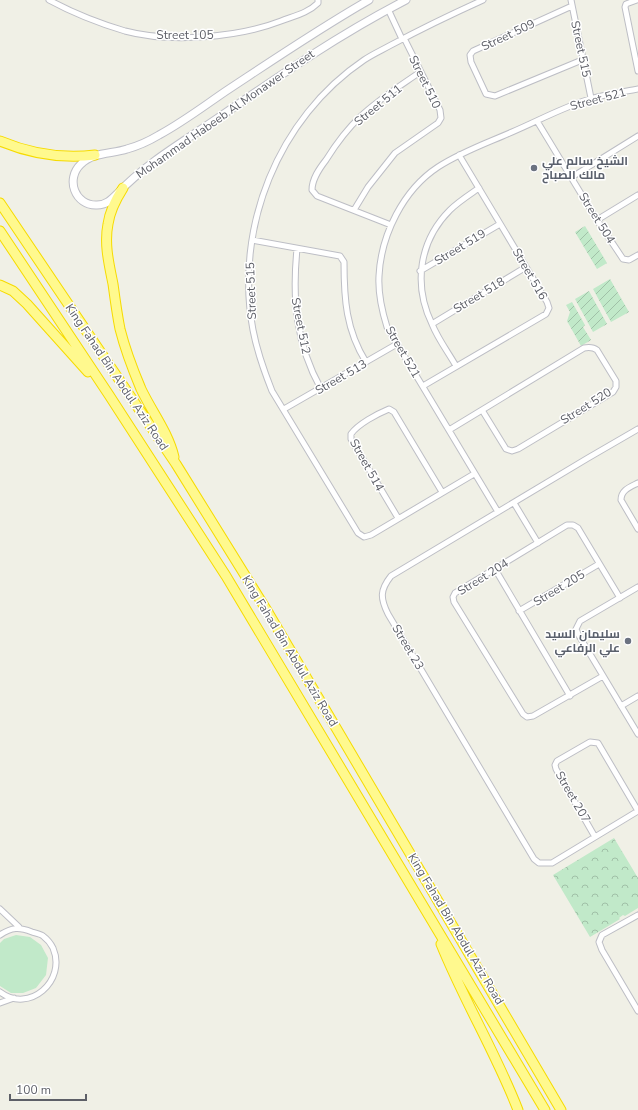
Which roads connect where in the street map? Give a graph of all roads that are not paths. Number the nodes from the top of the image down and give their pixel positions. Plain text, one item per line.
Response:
1 (49, 0) edge
2 (318, 0) edge
3 (369, 0) edge
4 (406, 0) edge
5 (484, 0) edge
6 (571, 0) edge
7 (637, 0) edge
8 (572, 6) junction
9 (388, 9) junction
10 (403, 38) junction
11 (636, 50) edge
12 (582, 60) junction
13 (638, 71) edge
14 (420, 72) junction
15 (638, 89) edge
16 (591, 98) junction
17 (537, 121) junction
18 (638, 136) edge
19 (0, 141) edge
20 (459, 155) junction
21 (95, 156) junction
22 (572, 177) junction
23 (123, 188) junction
24 (479, 188) junction
25 (638, 195) edge
26 (0, 203) edge
27 (354, 210) junction
28 (597, 220) junction
29 (500, 224) junction
30 (391, 225) junction
31 (0, 231) edge
32 (252, 240) junction
33 (296, 249) junction
34 (638, 255) edge
35 (526, 267) junction
36 (420, 271) junction
37 (0, 285) edge
38 (432, 324) junction
39 (397, 344) junction
40 (366, 362) junction
41 (456, 366) junction
42 (423, 386) junction
43 (321, 389) junction
44 (109, 395) junction
45 (284, 409) junction
46 (482, 410) junction
47 (638, 429) edge
48 (449, 430) junction
49 (176, 464) junction
50 (474, 474) junction
51 (638, 483) edge
52 (442, 492) junction
53 (514, 503) junction
54 (498, 512) junction
55 (398, 518) junction
56 (638, 529) edge
57 (538, 543) junction
58 (599, 564) junction
59 (495, 569) junction
60 (638, 587) edge
61 (620, 598) junction
62 (519, 611) junction
63 (603, 676) junction
64 (570, 696) junction
65 (638, 696) edge
66 (621, 706) junction
67 (638, 734) edge
68 (638, 811) edge
69 (595, 837) junction
70 (0, 909) edge
71 (638, 915) edge
72 (431, 919) junction
73 (19, 927) junction
74 (0, 935) edge
75 (0, 992) edge
76 (14, 998) junction
77 (0, 1003) edge
78 (638, 1011) edge
79 (545, 1082) junction
80 (518, 1110) edge
81 (545, 1110) edge
82 (561, 1110) edge
83 (568, 1110) edge

1 - 2 street, Street 105
3 - 21 main road, Mohammad Habeeb Al Monawer Street
4 - 9 main road, Mohammad Habeeb Al Monawer Street
5 - 10 street, Street 515
6 - 8 street, Street 515
7 - 11 street
8 - 12 street, Street 515
8 - 12 street, Street 509
9 - 10 street, Street 510
9 - 23 main road, Mohammad Habeeb Al Monawer Street
10 - 14 street, Street 510
10 - 32 street, Street 515
11 - 13 street
12 - 16 street, Street 515
14 - 27 street, Street 510
14 - 27 street, Street 511
15 - 16 street, Street 521
16 - 17 street, Street 521
17 - 20 street, Street 521
17 - 22 street, Street 504
18 - 22 street
19 - 21 highway
20 - 24 street, Street 516
20 - 30 street, Street 521
21 - 23 main road, Mohammad Habeeb Al Monawer Street
22 - 28 street, Street 504
23 - 49 highway
24 - 29 street, Street 516
24 - 36 street
25 - 28 street
26 - 49 highway, King Fahad Bin Abdul Aziz Road
27 - 30 street, Street 511
28 - 34 street, Street 504
29 - 35 street, Street 516
29 - 36 street, Street 519
30 - 39 street, Street 521
31 - 44 highway, King Fahad Bin Abdul Aziz Road
32 - 33 street
32 - 45 street, Street 515
33 - 40 street
33 - 43 street, Street 512
35 - 38 street, Street 518
35 - 41 street, Street 516
36 - 38 street
37 - 44 highway
38 - 41 street
39 - 40 street, Street 513
39 - 42 street, Street 521
40 - 43 street, Street 513
41 - 42 street, Street 516
42 - 48 street, Street 521
43 - 45 street, Street 513
44 - 72 highway, King Fahad Bin Abdul Aziz Road
45 - 55 street, Street 515
46 - 46 street, Street 520
46 - 48 street, Street 520
47 - 53 street, Street 23
48 - 50 street, Street 521
49 - 79 highway, King Fahad Bin Abdul Aziz Road
50 - 52 street, Street 515
50 - 54 street, Street 521
51 - 56 street
52 - 55 street, Street 515
52 - 55 street, Street 514
53 - 54 street, Street 23
53 - 57 street
54 - 69 street, Street 23
57 - 58 street, Street 204
57 - 59 street, Street 204
58 - 61 street, Street 204
58 - 62 street, Street 205
59 - 62 street
59 - 64 street, Street 204
60 - 61 street
61 - 63 street
62 - 64 street
63 - 64 street, Street 204
63 - 66 street
65 - 66 street
66 - 67 street
68 - 69 street, Street 23
68 - 69 street, Street 207
70 - 73 street
71 - 78 street
72 - 80 highway
72 - 81 highway, King Fahad Bin Abdul Aziz Road
73 - 74 street
73 - 76 street
75 - 76 street
76 - 77 street
79 - 82 highway, King Fahad Bin Abdul Aziz Road
79 - 83 highway

